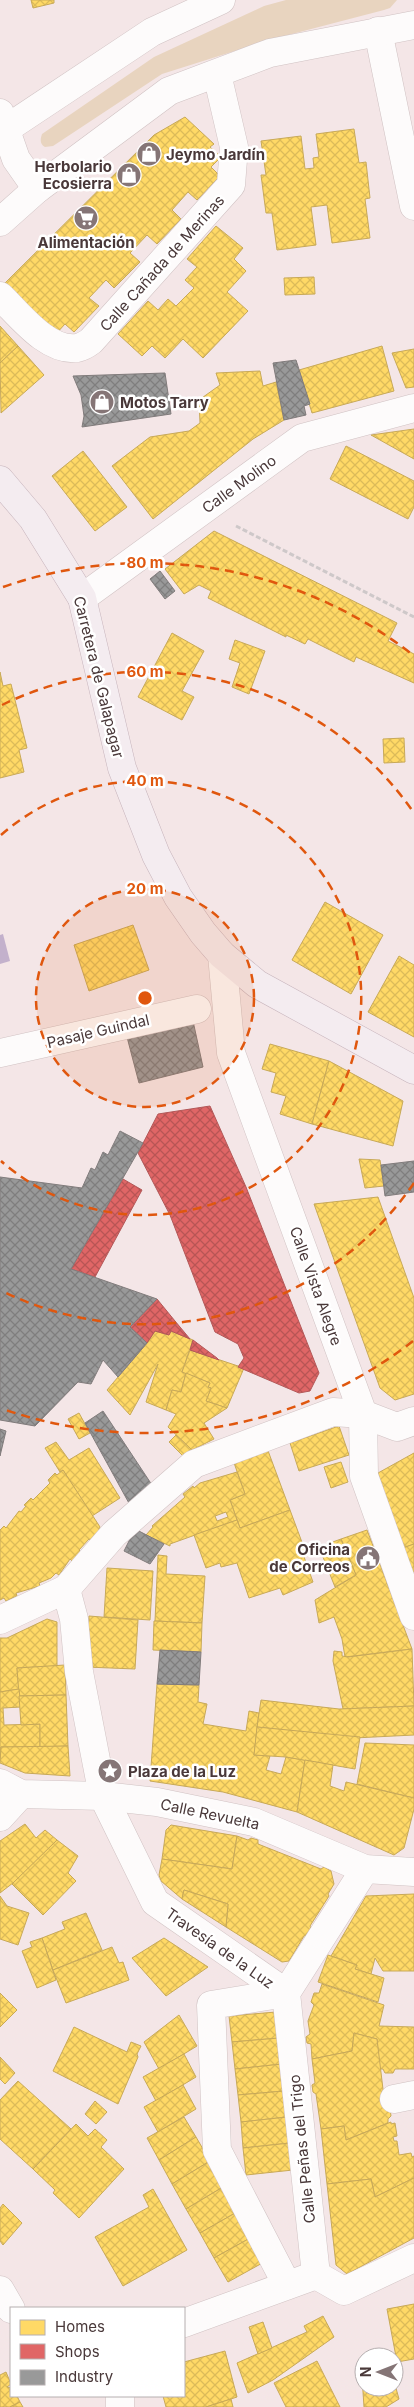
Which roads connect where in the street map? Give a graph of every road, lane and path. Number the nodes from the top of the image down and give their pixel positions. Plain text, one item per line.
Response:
1 (221, 0) edge
2 (414, 25) edge
3 (378, 31) junction
4 (217, 74) junction
5 (1, 125) edge
6 (37, 189) junction
7 (414, 206) edge
8 (0, 222) edge
9 (0, 296) edge
10 (414, 408) edge
11 (0, 480) edge
12 (0, 495) edge
13 (204, 510) junction
14 (33, 520) junction
15 (82, 598) junction
16 (414, 617) edge
17 (222, 955) junction
18 (197, 1010) dead end
19 (0, 1053) edge
20 (414, 1070) edge
21 (363, 1414) junction
22 (414, 1420) edge
23 (66, 1589) junction
24 (414, 1616) edge
25 (0, 1620) edge
26 (10, 1789) edge
27 (103, 1796) junction
28 (0, 1817) edge
29 (365, 1870) junction
30 (414, 1872) edge
31 (286, 1993) junction
32 (414, 2258) edge
33 (316, 2275) junction
34 (287, 2285) junction
35 (0, 2290) edge
36 (10, 2307) edge
37 (185, 2323) edge

1 - 5 street
2 - 3 street
3 - 4 street
3 - 7 street
4 - 6 street
4 - 9 street, Calle Cañada de Merinas
5 - 6 street
6 - 8 street
10 - 13 street, Calle Molino
11 - 14 main road
12 - 14 main road
13 - 15 street, Calle Molino
13 - 16 path
14 - 15 main road, Carretera de Galapagar
15 - 17 main road, Carretera de Galapagar
17 - 20 main road, Carretera de Galapagar
17 - 21 street, Calle Vista Alegre
18 - 19 street, Pasaje Guindal
21 - 22 street
21 - 23 street
21 - 24 street, Calle Vista Alegre
23 - 25 street
23 - 27 street
26 - 27 street, Calle Revuelta
26 - 28 street
27 - 29 street, Calle Revuelta
27 - 31 street, Travesía de la Luz
29 - 30 street, Calle Revuelta
29 - 31 street
31 - 33 street, Calle Peñas del Trigo
31 - 34 street
32 - 33 street
33 - 34 street
34 - 37 street
35 - 36 street

